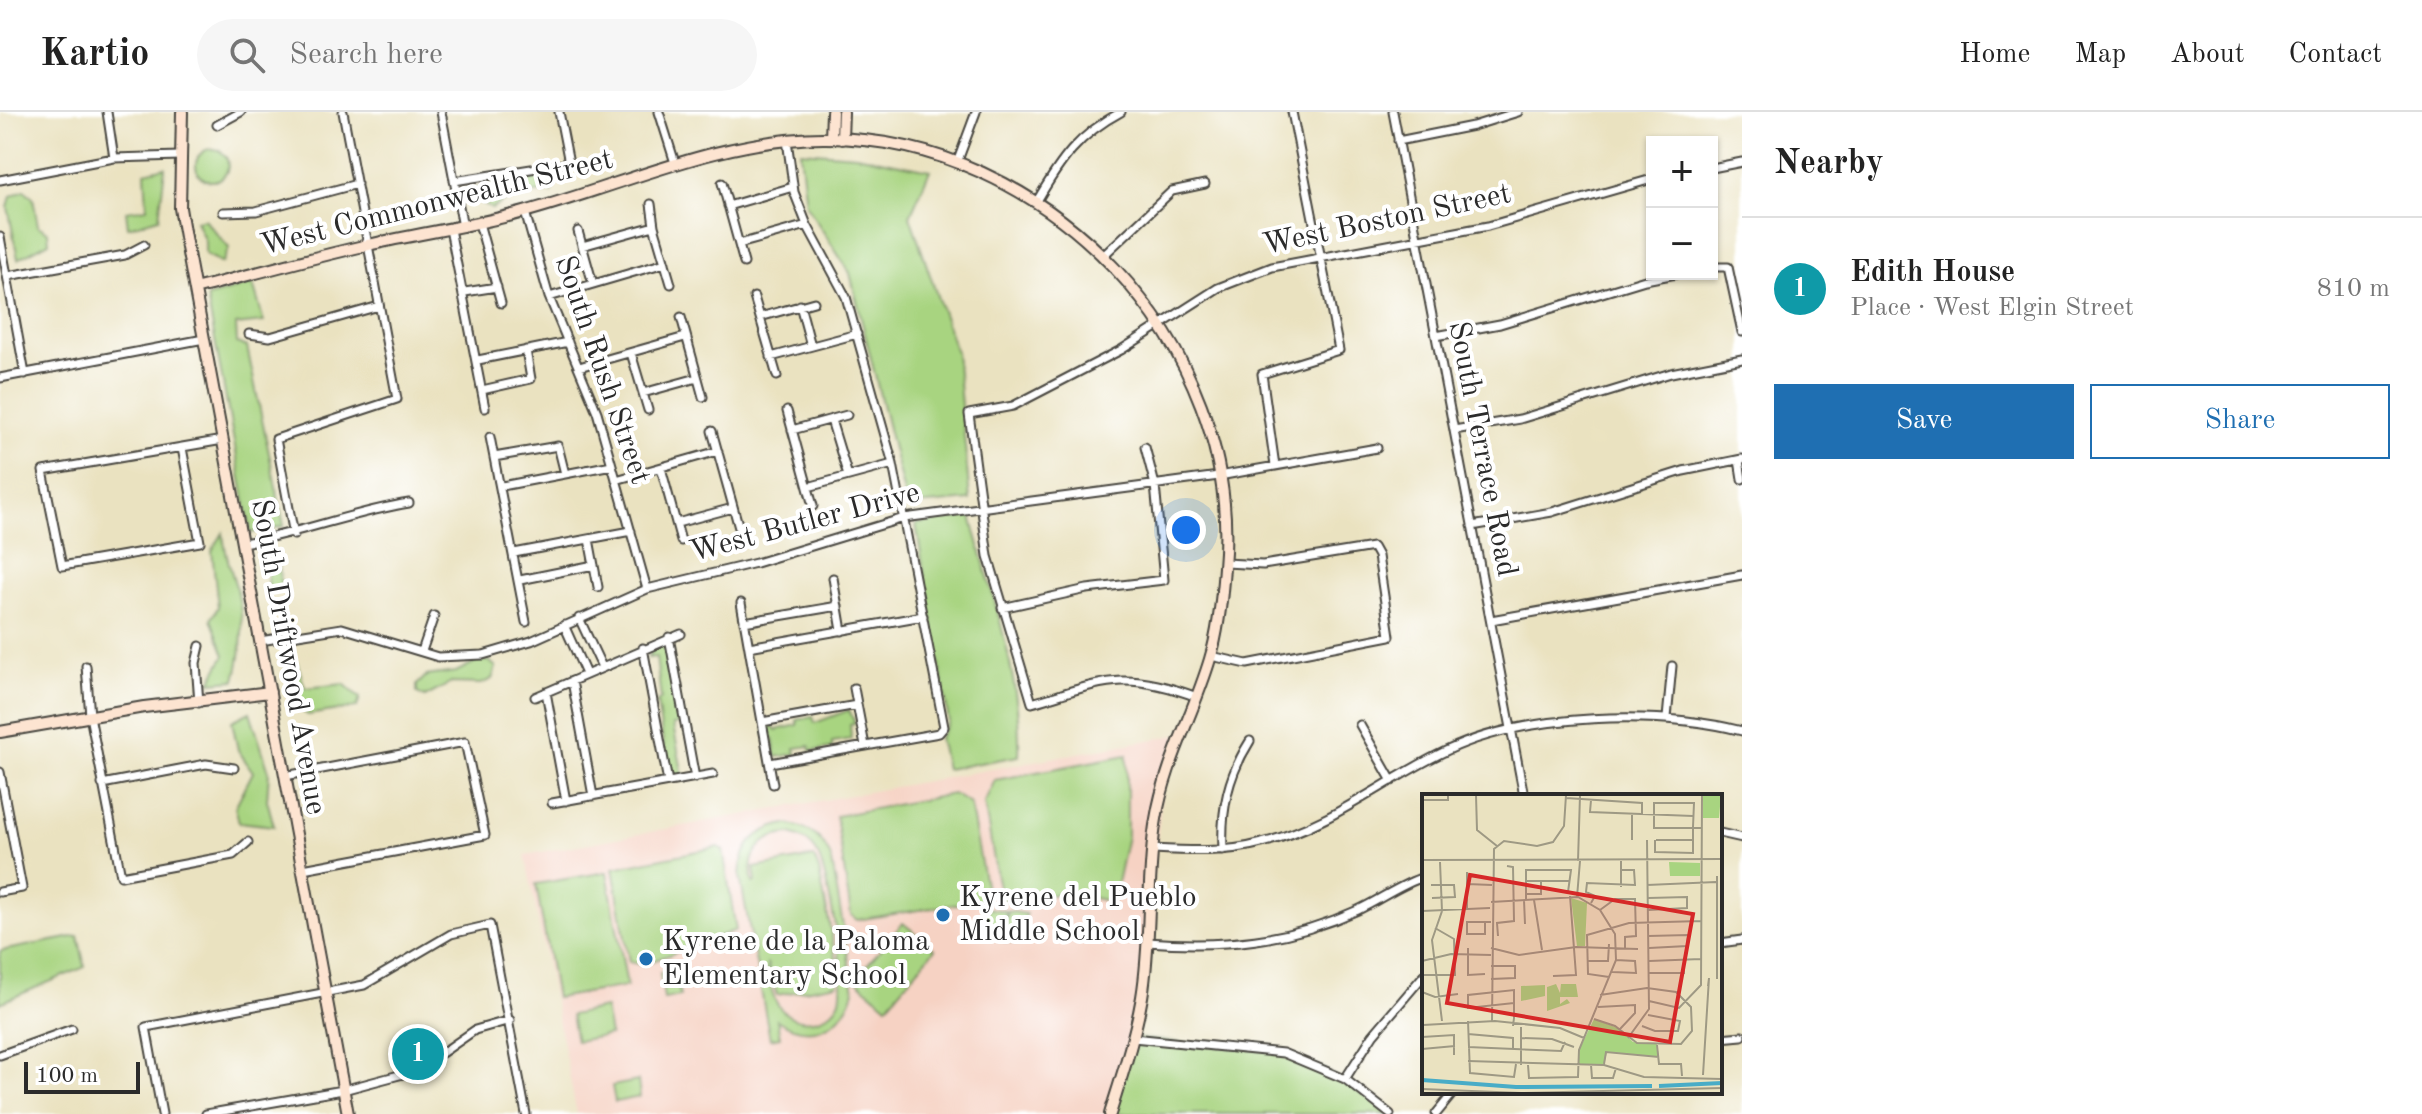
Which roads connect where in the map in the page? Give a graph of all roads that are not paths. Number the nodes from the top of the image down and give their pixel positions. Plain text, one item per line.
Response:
1 (107, 112) edge
2 (182, 112) edge
3 (241, 112) edge
4 (343, 112) edge
5 (441, 112) edge
6 (559, 112) edge
7 (659, 112) edge
8 (832, 112) edge
9 (843, 112) edge
10 (976, 112) edge
11 (1121, 112) edge
12 (1292, 112) edge
13 (1393, 112) edge
14 (1518, 112) edge
15 (217, 125) dead end
16 (836, 138) junction
17 (787, 140) junction
18 (1398, 141) junction
19 (180, 156) junction
20 (114, 158) junction
21 (1742, 162) edge
22 (675, 163) junction
23 (957, 163) junction
24 (1718, 167) edge
25 (0, 180) edge
26 (454, 181) junction
27 (1646, 181) edge
28 (722, 183) dead end
29 (357, 184) junction
30 (1205, 184) dead end
31 (793, 187) junction
32 (1037, 201) junction
33 (651, 204) dead end
34 (728, 206) junction
35 (223, 212) dead end
36 (525, 212) junction
37 (479, 223) junction
38 (807, 225) junction
39 (654, 226) junction
40 (463, 227) junction
41 (450, 229) junction
42 (578, 231) dead end
43 (0, 237) edge
44 (1417, 238) junction
45 (739, 244) junction
46 (144, 245) dead end
47 (369, 245) junction
48 (582, 246) junction
49 (1103, 256) junction
50 (1320, 257) junction
51 (665, 263) junction
52 (744, 263) dead end
53 (1718, 267) edge
54 (8, 276) junction
55 (1646, 280) edge
56 (593, 284) junction
57 (671, 284) dead end
58 (497, 287) junction
59 (195, 289) junction
60 (465, 292) junction
61 (549, 297) junction
62 (754, 297) dead end
63 (814, 302) dead end
64 (501, 303) dead end
65 (800, 305) junction
66 (379, 306) junction
67 (681, 317) dead end
68 (760, 317) junction
69 (1161, 325) junction
70 (1742, 332) edge
71 (249, 334) dead end
72 (857, 334) junction
73 (1436, 336) junction
74 (685, 337) junction
75 (204, 339) junction
76 (568, 342) junction
77 (811, 346) junction
78 (526, 350) junction
79 (631, 353) junction
80 (771, 357) junction
81 (1742, 359) edge
82 (478, 360) junction
83 (579, 367) junction
84 (25, 374) junction
85 (777, 376) dead end
86 (0, 378) edge
87 (697, 378) junction
88 (482, 390) junction
89 (643, 393) junction
90 (703, 397) dead end
91 (485, 408) dead end
92 (648, 410) dead end
93 (787, 411) dead end
94 (847, 415) dead end
95 (831, 420) junction
96 (792, 430) junction
97 (1454, 430) junction
98 (712, 431) dead end
99 (490, 437) dead end
100 (223, 440) junction
101 (1145, 447) dead end
102 (182, 448) junction
103 (1377, 448) dead end
104 (718, 451) junction
105 (494, 457) junction
106 (1740, 460) edge
107 (893, 464) junction
108 (612, 465) junction
109 (1275, 466) junction
110 (661, 468) junction
111 (565, 474) junction
112 (848, 476) junction
113 (1219, 476) junction
114 (1742, 479) edge
115 (616, 480) junction
116 (1155, 485) junction
117 (502, 486) junction
118 (808, 487) junction
119 (409, 503) dead end
120 (813, 506) dead end
121 (979, 506) junction
122 (733, 508) junction
123 (904, 518) junction
124 (677, 523) junction
125 (1472, 526) junction
126 (739, 528) dead end
127 (631, 531) junction
128 (294, 535) junction
129 (589, 539) junction
130 (681, 541) dead end
131 (242, 543) junction
132 (514, 553) junction
133 (1225, 563) junction
134 (594, 565) junction
135 (1742, 575) edge
136 (833, 578) dead end
137 (520, 580) junction
138 (598, 587) dead end
139 (647, 589) junction
140 (741, 603) dead end
141 (838, 606) junction
142 (1002, 608) junction
143 (434, 616) dead end
144 (923, 616) junction
145 (579, 618) junction
146 (1491, 620) junction
147 (526, 622) dead end
148 (744, 622) junction
149 (564, 625) junction
150 (842, 631) junction
151 (681, 634) dead end
152 (669, 637) junction
153 (260, 641) junction
154 (200, 646) dead end
155 (749, 647) junction
156 (643, 648) junction
157 (422, 651) junction
158 (1211, 656) junction
159 (86, 666) dead end
160 (1672, 666) dead end
161 (594, 671) junction
162 (572, 681) junction
163 (854, 688) dead end
164 (270, 692) junction
165 (546, 692) junction
166 (535, 697) dead end
167 (1197, 697) junction
168 (199, 703) junction
169 (857, 705) junction
170 (90, 716) junction
171 (1667, 718) junction
172 (762, 722) junction
173 (1360, 725) dead end
174 (1742, 731) edge
175 (0, 732) edge
176 (1512, 732) junction
177 (1250, 741) dead end
178 (865, 746) junction
179 (770, 763) junction
180 (234, 768) dead end
181 (0, 772) edge
182 (713, 774) dead end
183 (285, 776) junction
184 (695, 778) junction
185 (1392, 781) junction
186 (668, 782) junction
187 (102, 784) junction
188 (773, 784) dead end
189 (1524, 794) edge
190 (593, 796) junction
191 (566, 801) junction
192 (552, 803) dead end
193 (1722, 833) edge
194 (1742, 838) edge
195 (248, 842) dead end
196 (1153, 849) junction
197 (1223, 850) junction
198 (303, 869) junction
199 (1422, 878) edge
200 (0, 892) edge
201 (1742, 940) edge
202 (1147, 942) junction
203 (1722, 943) edge
204 (1422, 977) edge
205 (325, 993) junction
206 (510, 1020) junction
207 (72, 1029) dead end
208 (1742, 1036) edge
209 (1133, 1038) junction
210 (1722, 1038) edge
211 (0, 1055) edge
212 (1345, 1079) junction
213 (343, 1090) junction
214 (1452, 1094) edge
215 (162, 1114) edge
216 (206, 1114) edge
217 (348, 1114) edge
218 (526, 1114) edge
219 (1110, 1114) edge
220 (1390, 1114) edge
221 (1436, 1114) edge

1 - 20 street
2 - 19 street, South Driftwood Avenue
3 - 15 street
4 - 29 street
5 - 26 street
6 - 26 street
7 - 22 street
8 - 16 street
9 - 16 street
10 - 23 street
11 - 32 street
12 - 50 street
13 - 18 street, South Terrace Road
14 - 18 street
16 - 17 street, West Commonwealth Street
16 - 23 street, West Commonwealth Street
17 - 22 street, West Commonwealth Street
17 - 31 street
18 - 44 street, South Terrace Road
19 - 20 street
19 - 59 street, South Driftwood Avenue
20 - 25 street
21 - 24 street
22 - 36 street, West Commonwealth Street
23 - 32 street, West Commonwealth Street
26 - 40 street
27 - 44 street, West Boston Street
28 - 34 street
29 - 35 street
29 - 47 street
30 - 49 street
31 - 34 street
31 - 38 street
32 - 49 street, West Commonwealth Street
33 - 39 street
34 - 45 street
36 - 37 street, West Commonwealth Street
36 - 61 street, South Rush Street
37 - 40 street, West Commonwealth Street
37 - 58 street
38 - 45 street
38 - 72 street
39 - 48 street
39 - 51 street
40 - 41 street, West Commonwealth Street
41 - 47 street, West Commonwealth Street
41 - 60 street
42 - 48 street
43 - 54 street
44 - 50 street, West Boston Street
44 - 73 street, South Terrace Road
45 - 52 street
46 - 54 street
47 - 59 street, West Commonwealth Street
47 - 66 street
48 - 56 street
49 - 69 street, West Commonwealth Street
50 - 69 street, West Boston Street
50 - 109 street
51 - 56 street
51 - 57 street
53 - 70 street
54 - 84 street
55 - 73 street
56 - 61 street
58 - 60 street
58 - 64 street
59 - 75 street, South Driftwood Avenue
60 - 82 street
61 - 76 street, South Rush Street
62 - 68 street
63 - 65 street
65 - 68 street
65 - 77 street
66 - 71 street
66 - 128 street
67 - 74 street
68 - 80 street
69 - 113 street, West Commonwealth Street
69 - 121 street, West Boston Street
72 - 77 street
72 - 107 street
73 - 97 street, South Terrace Road
74 - 79 street
74 - 87 street
75 - 84 street
75 - 100 street, South Driftwood Avenue
76 - 78 street
76 - 83 street, South Rush Street
77 - 80 street
78 - 82 street
78 - 88 street
79 - 83 street
79 - 89 street
80 - 85 street
81 - 97 street
82 - 88 street
83 - 108 street, South Rush Street
84 - 86 street
87 - 89 street
87 - 90 street
88 - 91 street
89 - 92 street
93 - 96 street
94 - 95 street
95 - 96 street
95 - 112 street
96 - 118 street
97 - 125 street, South Terrace Road
98 - 104 street
99 - 105 street
100 - 102 street
100 - 131 street, South Driftwood Avenue
101 - 116 street
102 - 102 street
103 - 109 street, West Butler Drive
104 - 110 street
104 - 122 street
105 - 111 street
105 - 117 street
106 - 114 street
106 - 125 street
107 - 112 street
107 - 123 street
108 - 111 street
108 - 115 street, South Rush Street
109 - 113 street, West Butler Drive
110 - 115 street
110 - 124 street
111 - 117 street
112 - 118 street
113 - 116 street, West Butler Drive
113 - 133 street, West Commonwealth Street
115 - 127 street, South Rush Street
116 - 121 street, West Butler Drive
116 - 142 street
117 - 132 street
118 - 120 street
119 - 128 street
121 - 123 street, West Butler Drive
121 - 142 street
122 - 124 street
122 - 126 street
123 - 139 street, West Butler Drive
123 - 144 street
124 - 130 street
125 - 146 street, South Terrace Road
127 - 129 street
127 - 139 street, South Rush Street
128 - 131 street
129 - 132 street
129 - 134 street
131 - 153 street, South Driftwood Avenue
132 - 137 street
133 - 158 street, West Commonwealth Street
133 - 158 street
134 - 137 street
134 - 138 street
135 - 146 street
136 - 141 street
137 - 147 street
139 - 145 street, West Butler Drive
140 - 148 street
141 - 148 street
141 - 150 street
142 - 167 street
143 - 157 street
144 - 150 street
144 - 178 street
145 - 149 street, West Butler Drive
145 - 161 street
146 - 176 street, South Terrace Road
148 - 155 street
149 - 157 street, West Butler Drive
149 - 161 street
150 - 155 street
151 - 152 street
152 - 156 street
152 - 184 street
153 - 157 street, West Butler Drive
153 - 164 street, South Driftwood Avenue
154 - 168 street
155 - 172 street
156 - 161 street
156 - 186 street
158 - 167 street, West Commonwealth Street
159 - 170 street
160 - 171 street
161 - 162 street
162 - 165 street
162 - 190 street
163 - 169 street
164 - 168 street
164 - 183 street, South Driftwood Avenue
165 - 166 street
165 - 191 street
167 - 196 street, West Commonwealth Street
168 - 170 street
169 - 172 street
169 - 178 street
170 - 175 street
170 - 187 street
171 - 174 street
171 - 176 street
172 - 179 street
173 - 185 street
176 - 185 street
176 - 189 street, South Terrace Road
177 - 197 street
178 - 179 street
179 - 188 street
180 - 187 street
181 - 200 street
182 - 184 street
183 - 198 street, South Driftwood Avenue
183 - 198 street
184 - 186 street
185 - 197 street
186 - 190 street
187 - 195 street
190 - 191 street
191 - 192 street
193 - 194 street
196 - 197 street
196 - 202 street, West Commonwealth Street
198 - 205 street, South Driftwood Avenue
199 - 202 street
201 - 203 street
202 - 209 street, West Commonwealth Street
204 - 212 street
205 - 206 street
205 - 213 street, South Driftwood Avenue
205 - 215 street
206 - 213 street
206 - 218 street
207 - 211 street
208 - 210 street
209 - 212 street
209 - 219 street, West Commonwealth Street
212 - 220 street
213 - 216 street
213 - 217 street, South Driftwood Avenue
214 - 221 street

